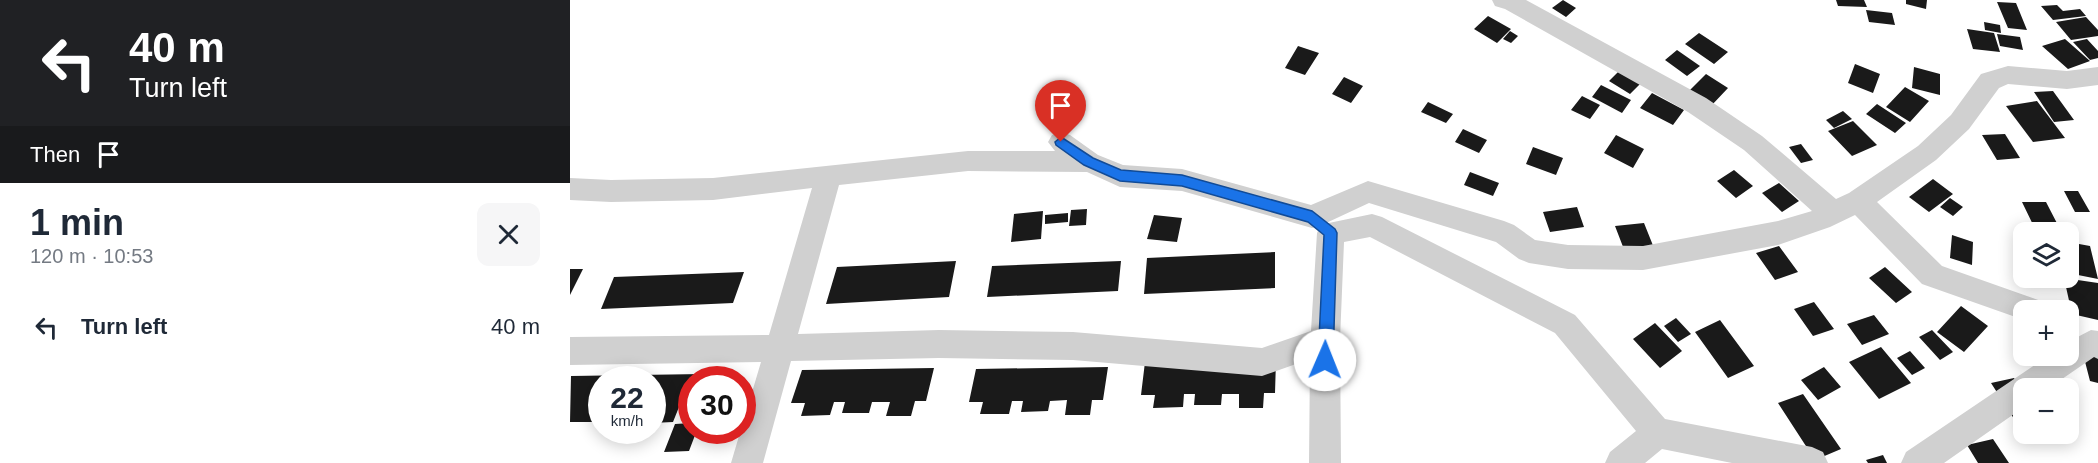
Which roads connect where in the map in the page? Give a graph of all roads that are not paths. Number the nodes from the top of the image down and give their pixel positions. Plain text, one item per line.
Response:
1 (1503, 0) edge
2 (2098, 76) edge
3 (1061, 142) dead end
4 (1089, 162) junction
5 (829, 175) junction
6 (570, 189) edge
7 (1858, 201) junction
8 (1833, 213) junction
9 (1321, 225) junction
10 (2013, 304) edge
11 (1325, 340) junction
12 (2086, 340) edge
13 (780, 348) junction
14 (570, 351) edge
15 (2038, 378) edge
16 (2013, 397) edge
17 (1657, 433) junction
18 (747, 463) edge
19 (1325, 463) edge
20 (1621, 463) edge
21 (1812, 463) edge
22 (1917, 463) edge

1 - 8 street
2 - 7 street
3 - 4 street
4 - 5 street
4 - 9 street
5 - 6 street
5 - 13 street
7 - 8 street
7 - 10 street
8 - 9 street
9 - 11 street
9 - 17 street
11 - 13 street
11 - 19 street
12 - 15 street
13 - 14 street
13 - 18 street
16 - 22 street
17 - 20 street
17 - 21 street

